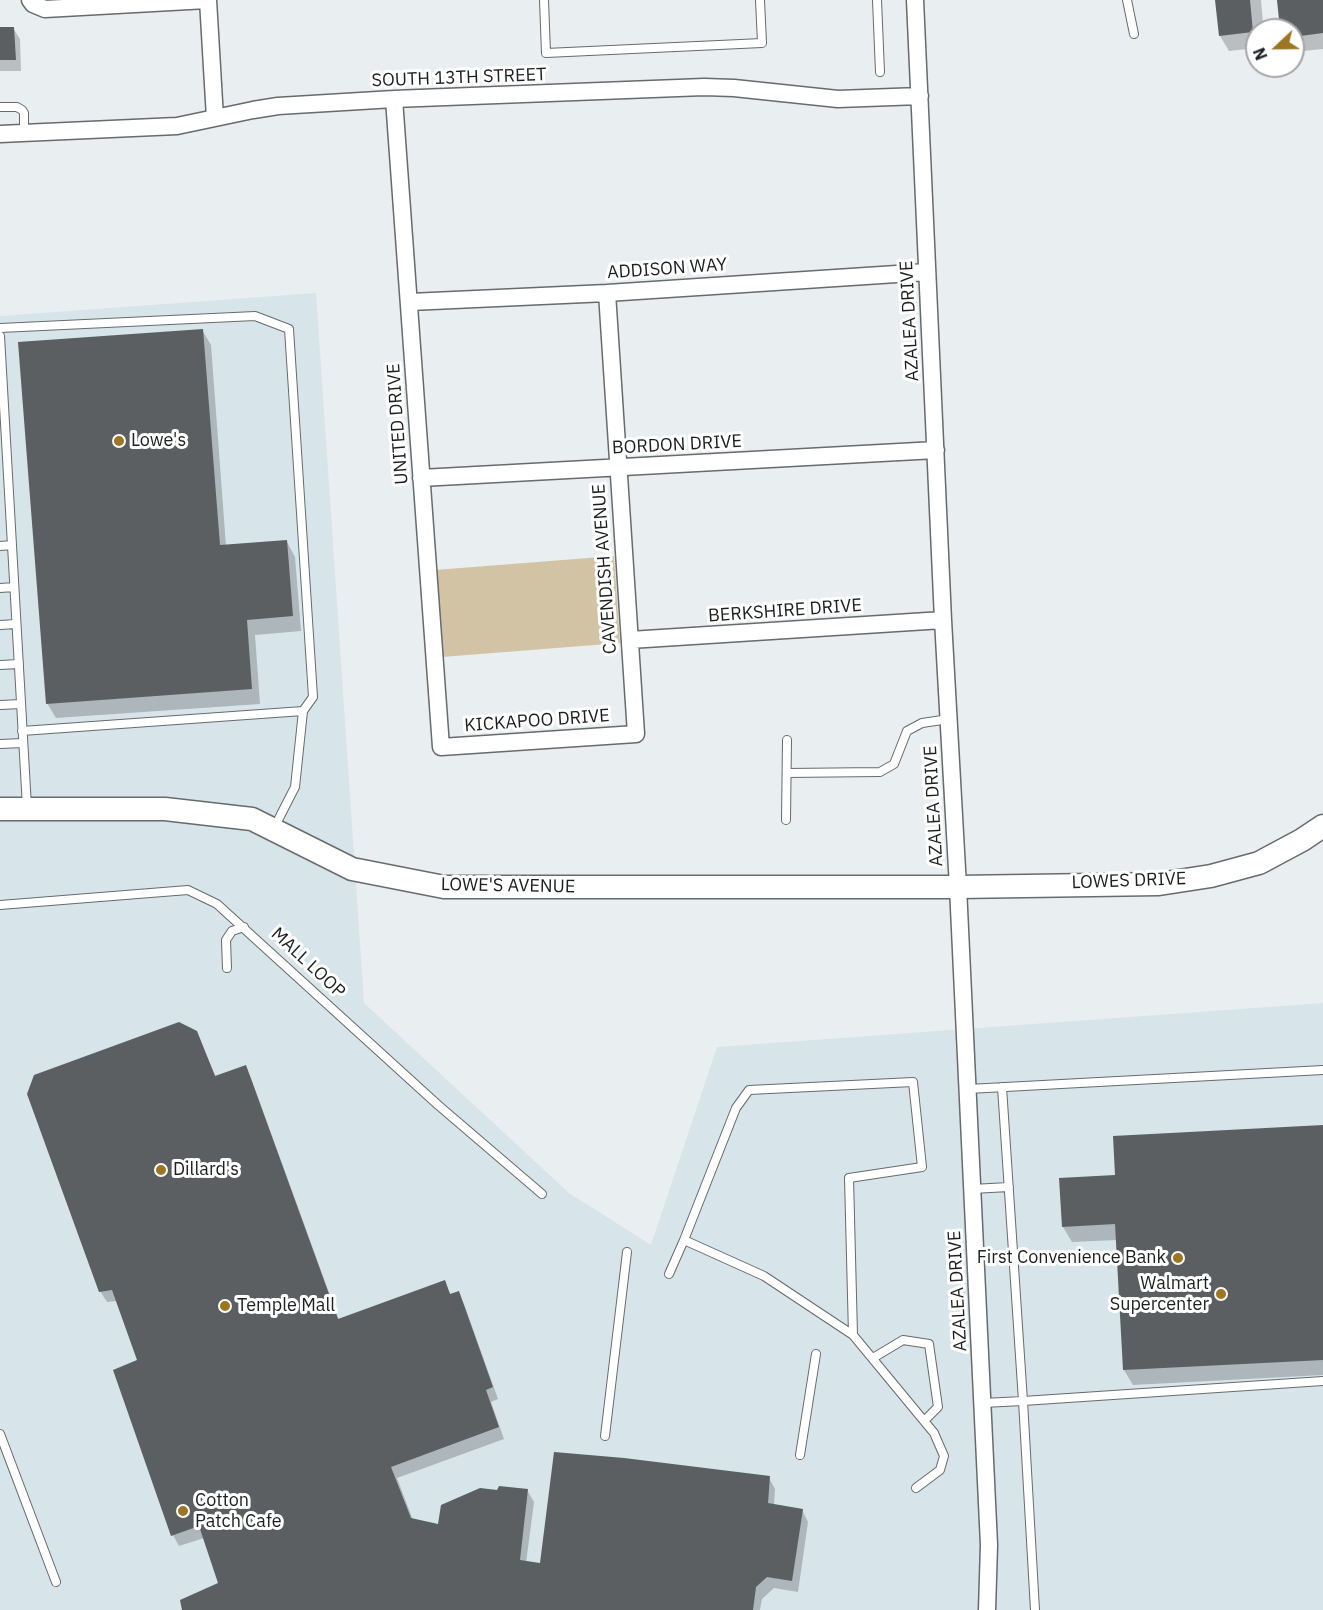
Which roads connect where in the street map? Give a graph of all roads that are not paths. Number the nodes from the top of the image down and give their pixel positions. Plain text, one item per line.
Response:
1 (30, 0) edge
2 (208, 0) edge
3 (544, 0) edge
4 (760, 0) edge
5 (877, 0) edge
6 (915, 0) edge
7 (1127, 0) edge
8 (1134, 34) dead end
9 (880, 72) dead end
10 (920, 96) junction
11 (394, 99) junction
12 (0, 107) edge
13 (215, 118) junction
14 (24, 132) junction
15 (0, 134) edge
16 (927, 272) junction
17 (607, 293) junction
18 (410, 302) junction
19 (0, 328) edge
20 (0, 336) edge
21 (0, 349) edge
22 (2, 394) edge
23 (3, 436) edge
24 (936, 450) junction
25 (617, 468) junction
26 (4, 475) edge
27 (421, 478) junction
28 (5, 506) edge
29 (12, 545) junction
30 (0, 546) edge
31 (14, 587) junction
32 (0, 588) edge
33 (943, 620) junction
34 (16, 624) junction
35 (0, 625) edge
36 (630, 640) junction
37 (19, 664) junction
38 (0, 665) edge
39 (21, 704) junction
40 (0, 705) edge
41 (303, 711) junction
42 (949, 719) junction
43 (22, 731) junction
44 (636, 734) joint
45 (787, 740) dead end
46 (23, 743) junction
47 (0, 744) edge
48 (441, 747) joint
49 (787, 773) junction
50 (27, 808) junction
51 (0, 809) edge
52 (786, 820) dead end
53 (1323, 826) edge
54 (273, 830) junction
55 (958, 886) junction
56 (0, 905) edge
57 (244, 927) junction
58 (227, 968) dead end
59 (1323, 1070) edge
60 (1002, 1087) junction
61 (968, 1089) junction
62 (1009, 1187) junction
63 (972, 1189) junction
64 (542, 1194) dead end
65 (684, 1240) junction
66 (627, 1252) dead end
67 (669, 1274) dead end
68 (853, 1335) junction
69 (816, 1354) dead end
70 (873, 1358) junction
71 (1323, 1381) edge
72 (1023, 1401) junction
73 (982, 1403) junction
74 (924, 1421) junction
75 (0, 1434) edge
76 (605, 1436) dead end
77 (800, 1455) dead end
78 (916, 1488) dead end
79 (57, 1582) dead end
80 (987, 1610) edge
81 (1035, 1610) edge

1 - 2 street
2 - 13 street
3 - 4 lane
5 - 9 lane
6 - 10 street, AZALEA DRIVE
7 - 8 lane
10 - 11 street, SOUTH 13TH STREET
10 - 16 street, AZALEA DRIVE
11 - 13 street, SOUTH 13TH STREET
11 - 18 street, UNITED DRIVE
12 - 14 lane
13 - 14 street, SOUTH 13TH STREET
14 - 15 street, SOUTH 13TH STREET
16 - 17 street, ADDISON WAY
16 - 24 street, AZALEA DRIVE
17 - 18 street, ADDISON WAY
17 - 25 street, CAVENDISH AVENUE
18 - 27 street, UNITED DRIVE
19 - 41 lane
20 - 21 lane
21 - 22 lane
22 - 23 lane
23 - 26 lane
24 - 25 street, BORDON DRIVE
24 - 33 street, AZALEA DRIVE
25 - 27 street, BORDON DRIVE
25 - 36 street, CAVENDISH AVENUE
26 - 28 lane
27 - 48 street, UNITED DRIVE
28 - 29 lane
29 - 30 lane
29 - 31 lane
31 - 32 lane
31 - 34 lane
33 - 36 street, BERKSHIRE DRIVE
33 - 42 street, AZALEA DRIVE
34 - 35 lane
34 - 37 lane
36 - 44 street, CAVENDISH AVENUE
37 - 38 lane
37 - 39 lane
39 - 40 lane
39 - 43 lane
41 - 43 lane
41 - 54 lane
42 - 49 lane
42 - 55 street, AZALEA DRIVE
43 - 46 lane
44 - 48 street, KICKAPOO DRIVE
45 - 49 lane
46 - 47 lane
46 - 50 lane
49 - 52 lane
50 - 51 street, LOWE'S AVENUE
50 - 54 street, LOWE'S AVENUE
53 - 55 street, LOWES DRIVE
54 - 55 street, LOWE'S AVENUE
55 - 61 street, AZALEA DRIVE
56 - 57 lane, MALL LOOP
57 - 58 lane
57 - 64 lane, MALL LOOP
59 - 60 lane
60 - 61 lane
60 - 62 lane
61 - 63 street, AZALEA DRIVE
62 - 63 lane
62 - 72 lane
63 - 73 street, AZALEA DRIVE
65 - 67 lane
65 - 68 lane
65 - 68 lane
66 - 76 lane
68 - 70 lane
69 - 77 lane
70 - 74 lane
70 - 74 lane
71 - 72 lane
72 - 73 lane
72 - 81 lane
73 - 80 street, AZALEA DRIVE
74 - 78 lane
75 - 79 lane

